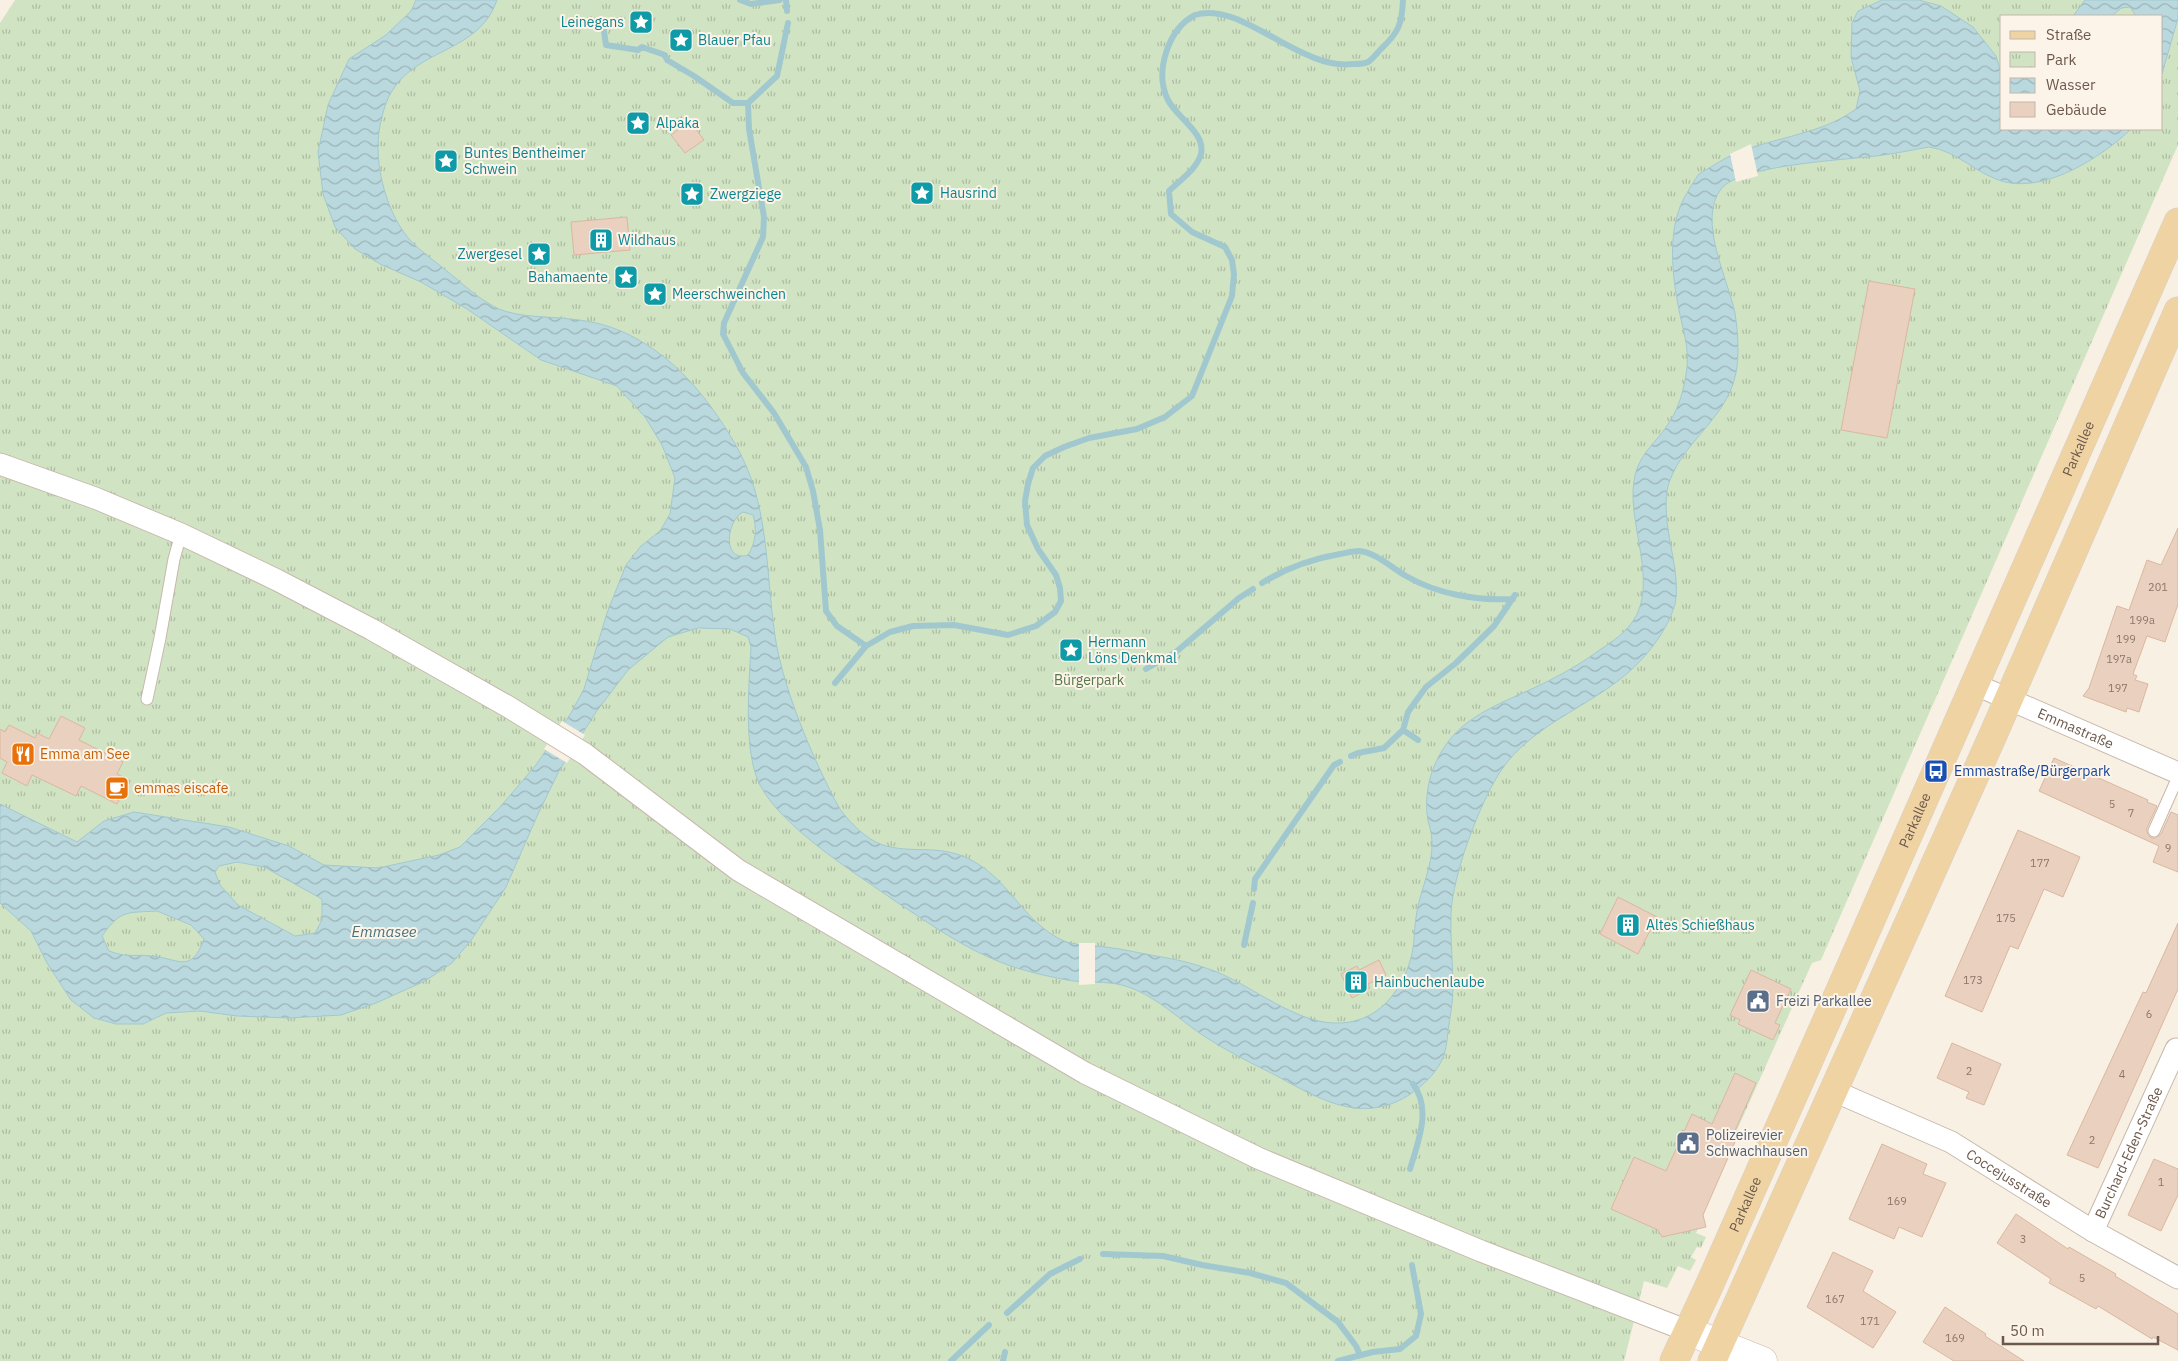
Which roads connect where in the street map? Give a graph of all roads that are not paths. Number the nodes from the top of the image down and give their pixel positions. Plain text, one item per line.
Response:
1 (2178, 222) edge
2 (2178, 311) edge
3 (0, 464) edge
4 (180, 534) junction
5 (1974, 684) junction
6 (147, 699) dead end
7 (2009, 700) junction
8 (2178, 773) edge
9 (2178, 777) edge
10 (2154, 831) dead end
11 (2178, 1050) edge
12 (1834, 1091) junction
13 (2093, 1231) junction
14 (2178, 1278) edge
15 (1688, 1331) junction
16 (1716, 1352) edge
17 (1674, 1361) edge
18 (1763, 1361) edge

1 - 5 main road, Parkallee
2 - 7 main road
3 - 4 street
4 - 6 lane
4 - 15 street
5 - 7 street, Emmastraße
5 - 15 main road, Parkallee
7 - 8 street, Emmastraße
7 - 12 main road
9 - 10 lane
11 - 13 street, Burchard-Eden-Straße
12 - 13 street, Coccejusstraße
12 - 16 main road
13 - 14 street, Coccejusstraße
15 - 16 main road
15 - 17 main road, Parkallee
16 - 18 main road

